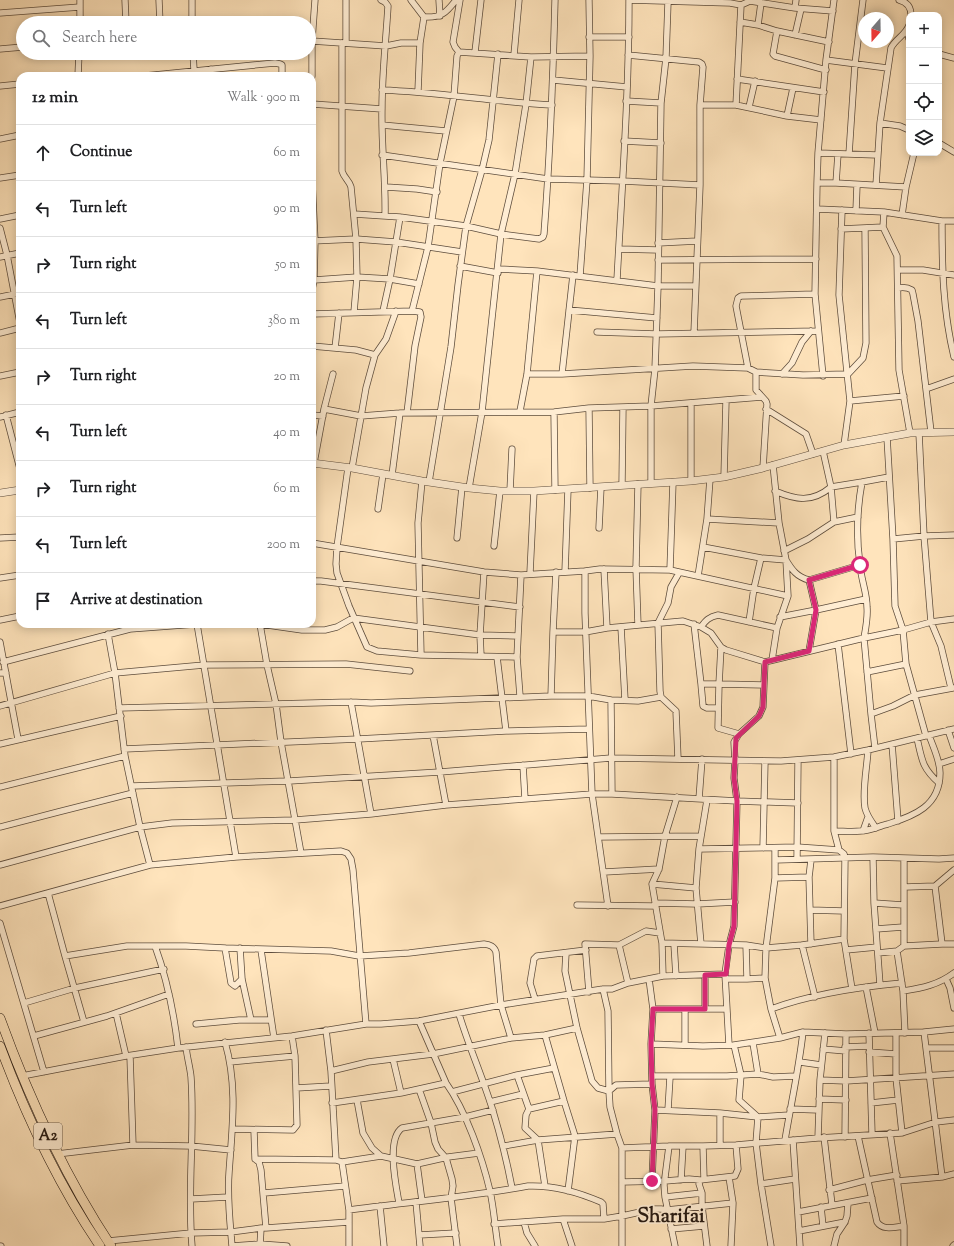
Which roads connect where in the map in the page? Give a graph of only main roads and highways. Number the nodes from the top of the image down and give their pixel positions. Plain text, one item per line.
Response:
1 (0, 1018) edge
2 (0, 1046) edge
3 (106, 1244) edge

1 - 3 highway, A2
2 - 3 highway, A2

